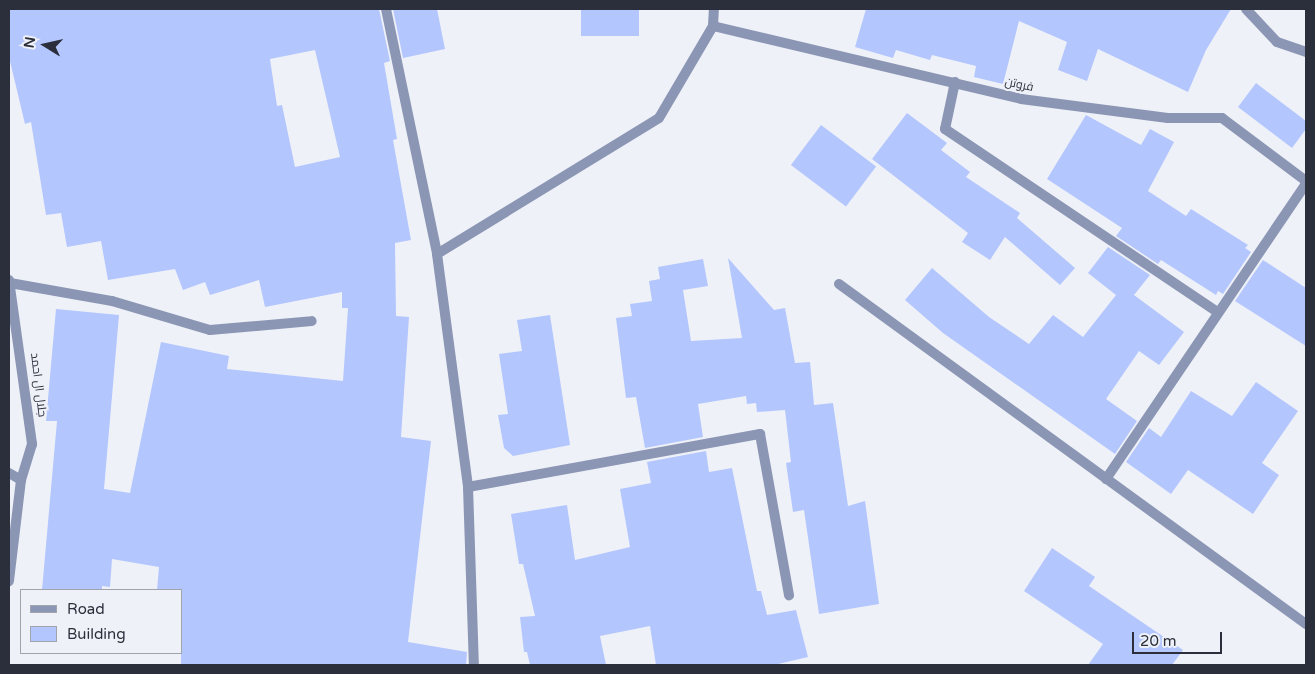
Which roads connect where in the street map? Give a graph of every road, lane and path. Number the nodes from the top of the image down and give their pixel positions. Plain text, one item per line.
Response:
1 (386, 9) edge
2 (714, 9) edge
3 (1246, 9) edge
4 (713, 26) junction
5 (1306, 52) edge
6 (955, 82) junction
7 (1306, 182) edge
8 (437, 254) junction
9 (9, 282) edge
10 (839, 284) dead end
11 (1217, 312) junction
12 (312, 322) dead end
13 (9, 473) edge
14 (1106, 479) junction
15 (21, 480) junction
16 (468, 487) junction
17 (9, 581) edge
18 (789, 595) dead end
19 (1306, 624) edge
20 (474, 665) edge

1 - 8 street
2 - 4 street
3 - 5 street
4 - 6 street, فروتن
4 - 8 street
6 - 7 street, فروتن
6 - 11 street
7 - 11 street
8 - 16 street
9 - 12 street
9 - 15 street, جلال ال احمد
10 - 14 street
11 - 14 street
13 - 15 street
14 - 19 street
15 - 17 street, جلال ال احمد
16 - 18 street
16 - 20 street

